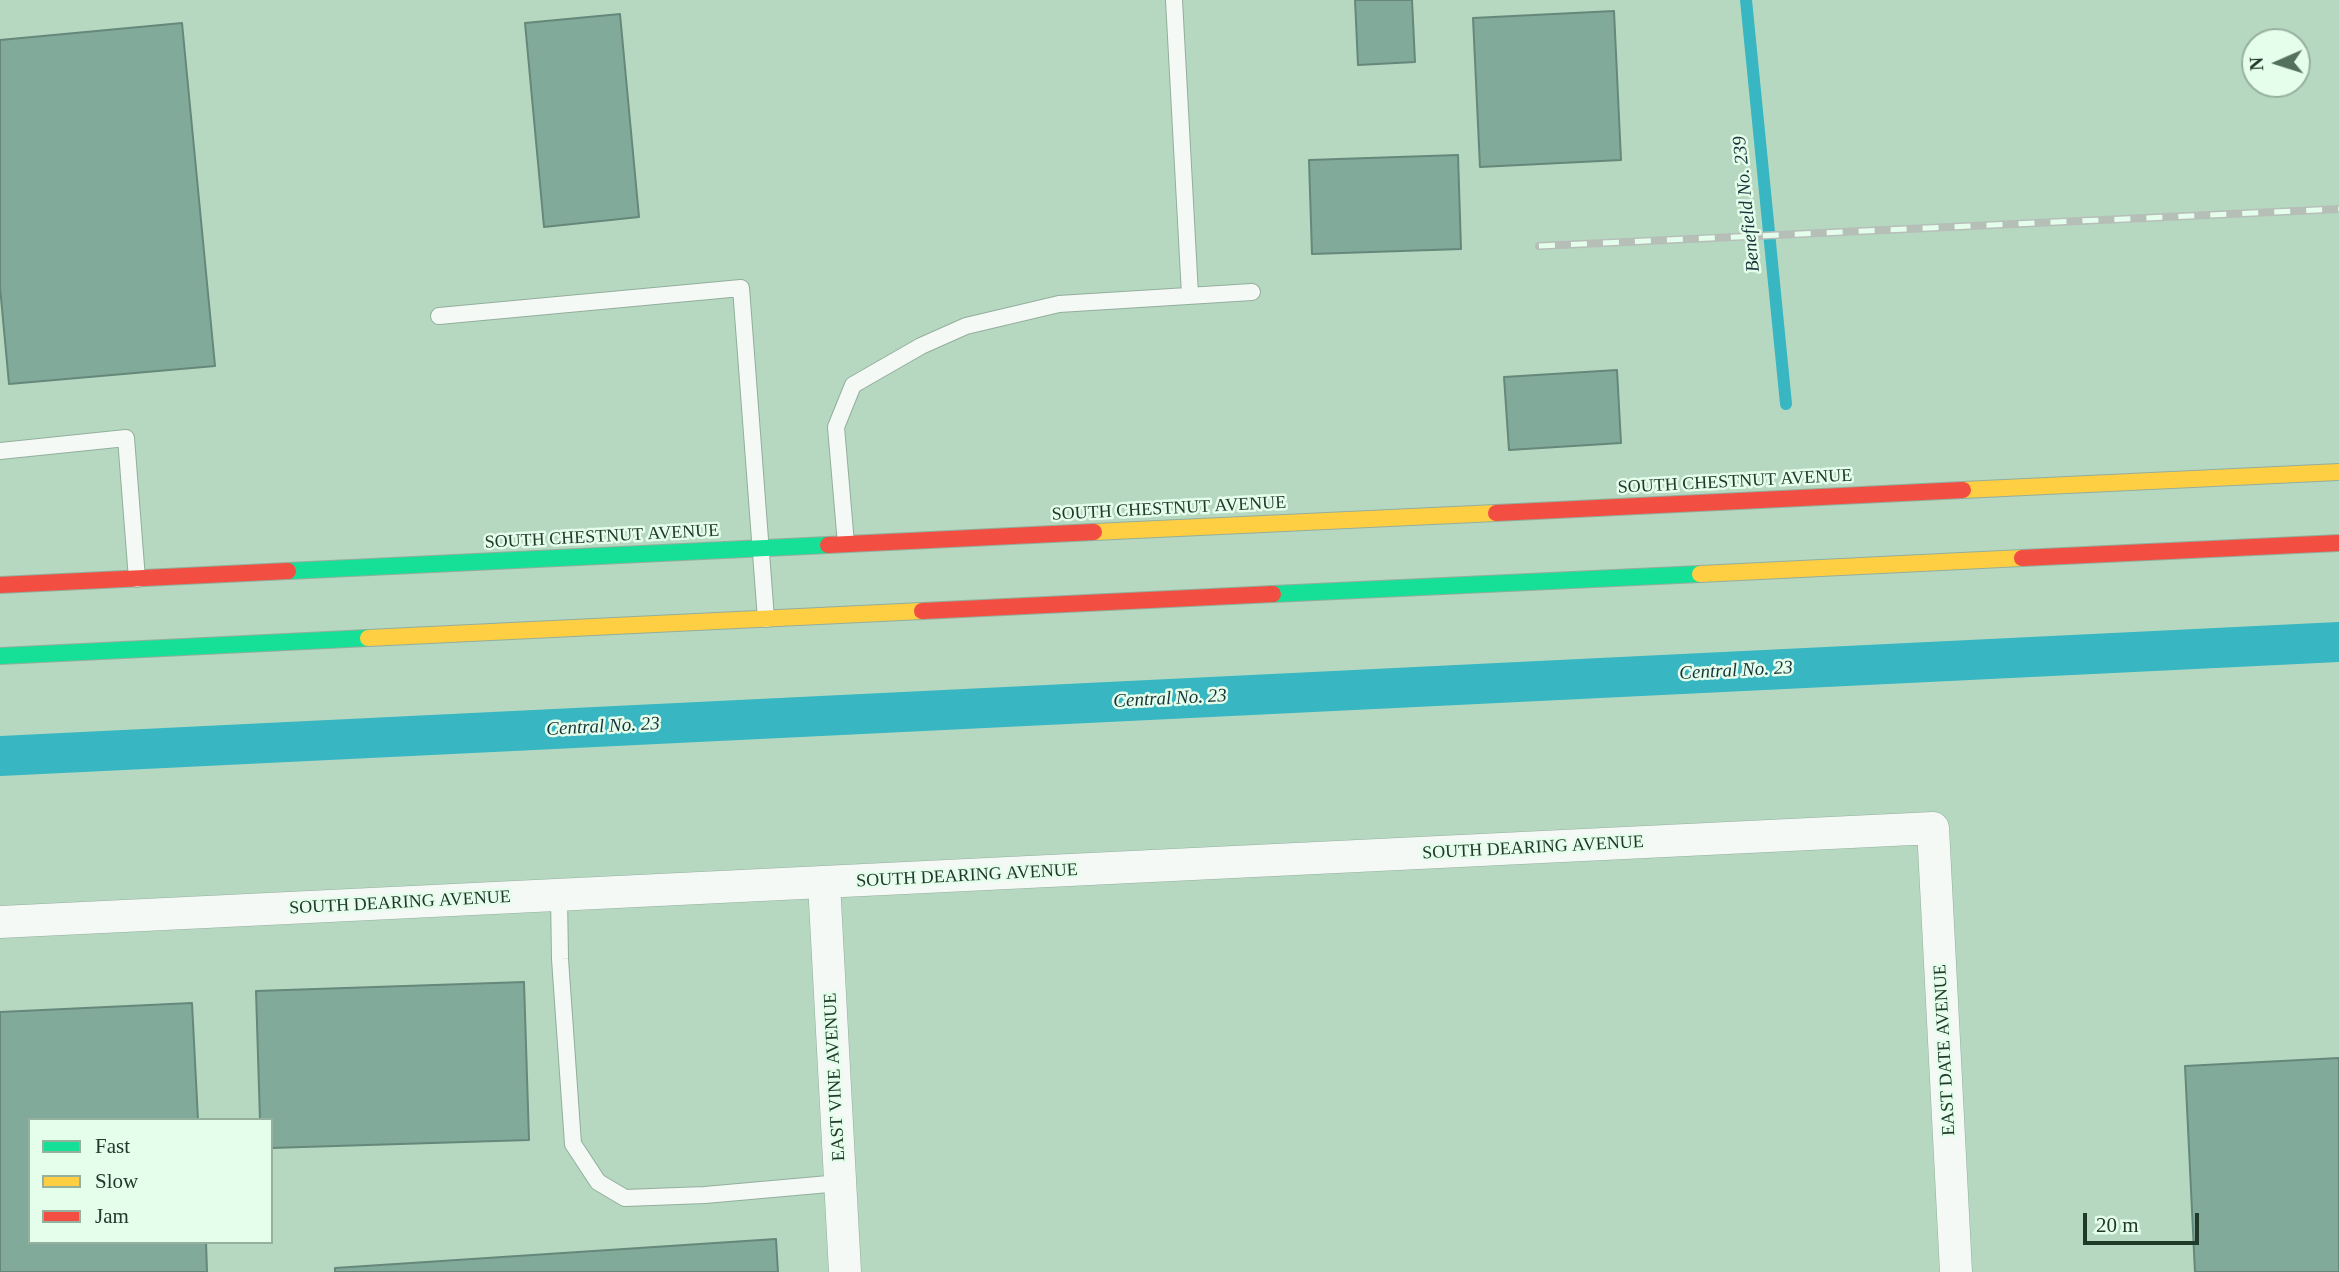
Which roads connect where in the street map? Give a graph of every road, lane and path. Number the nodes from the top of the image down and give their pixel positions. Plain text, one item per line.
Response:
1 (1174, 0) edge
2 (1252, 292) dead end
3 (1190, 295) junction
4 (439, 316) dead end
5 (0, 451) edge
6 (2339, 472) edge
7 (2339, 542) edge
8 (846, 544) junction
9 (760, 549) junction
10 (137, 579) junction
11 (0, 585) edge
12 (766, 619) junction
13 (0, 656) edge
14 (1933, 828) joint
15 (824, 883) junction
16 (559, 896) junction
17 (0, 922) edge
18 (840, 1183) junction
19 (845, 1272) edge
20 (1956, 1272) edge

1 - 3 lane
2 - 3 lane
3 - 8 lane
4 - 9 lane
5 - 10 lane
6 - 8 main road, SOUTH CHESTNUT AVENUE
7 - 12 main road
8 - 9 main road, SOUTH CHESTNUT AVENUE
9 - 10 main road, SOUTH CHESTNUT AVENUE
9 - 12 lane
10 - 11 main road, SOUTH CHESTNUT AVENUE
12 - 13 main road
14 - 15 street, SOUTH DEARING AVENUE
14 - 20 street, EAST DATE AVENUE
15 - 16 street, SOUTH DEARING AVENUE
15 - 18 street, EAST VINE AVENUE
16 - 17 street, SOUTH DEARING AVENUE
16 - 18 lane
18 - 19 street, EAST VINE AVENUE

